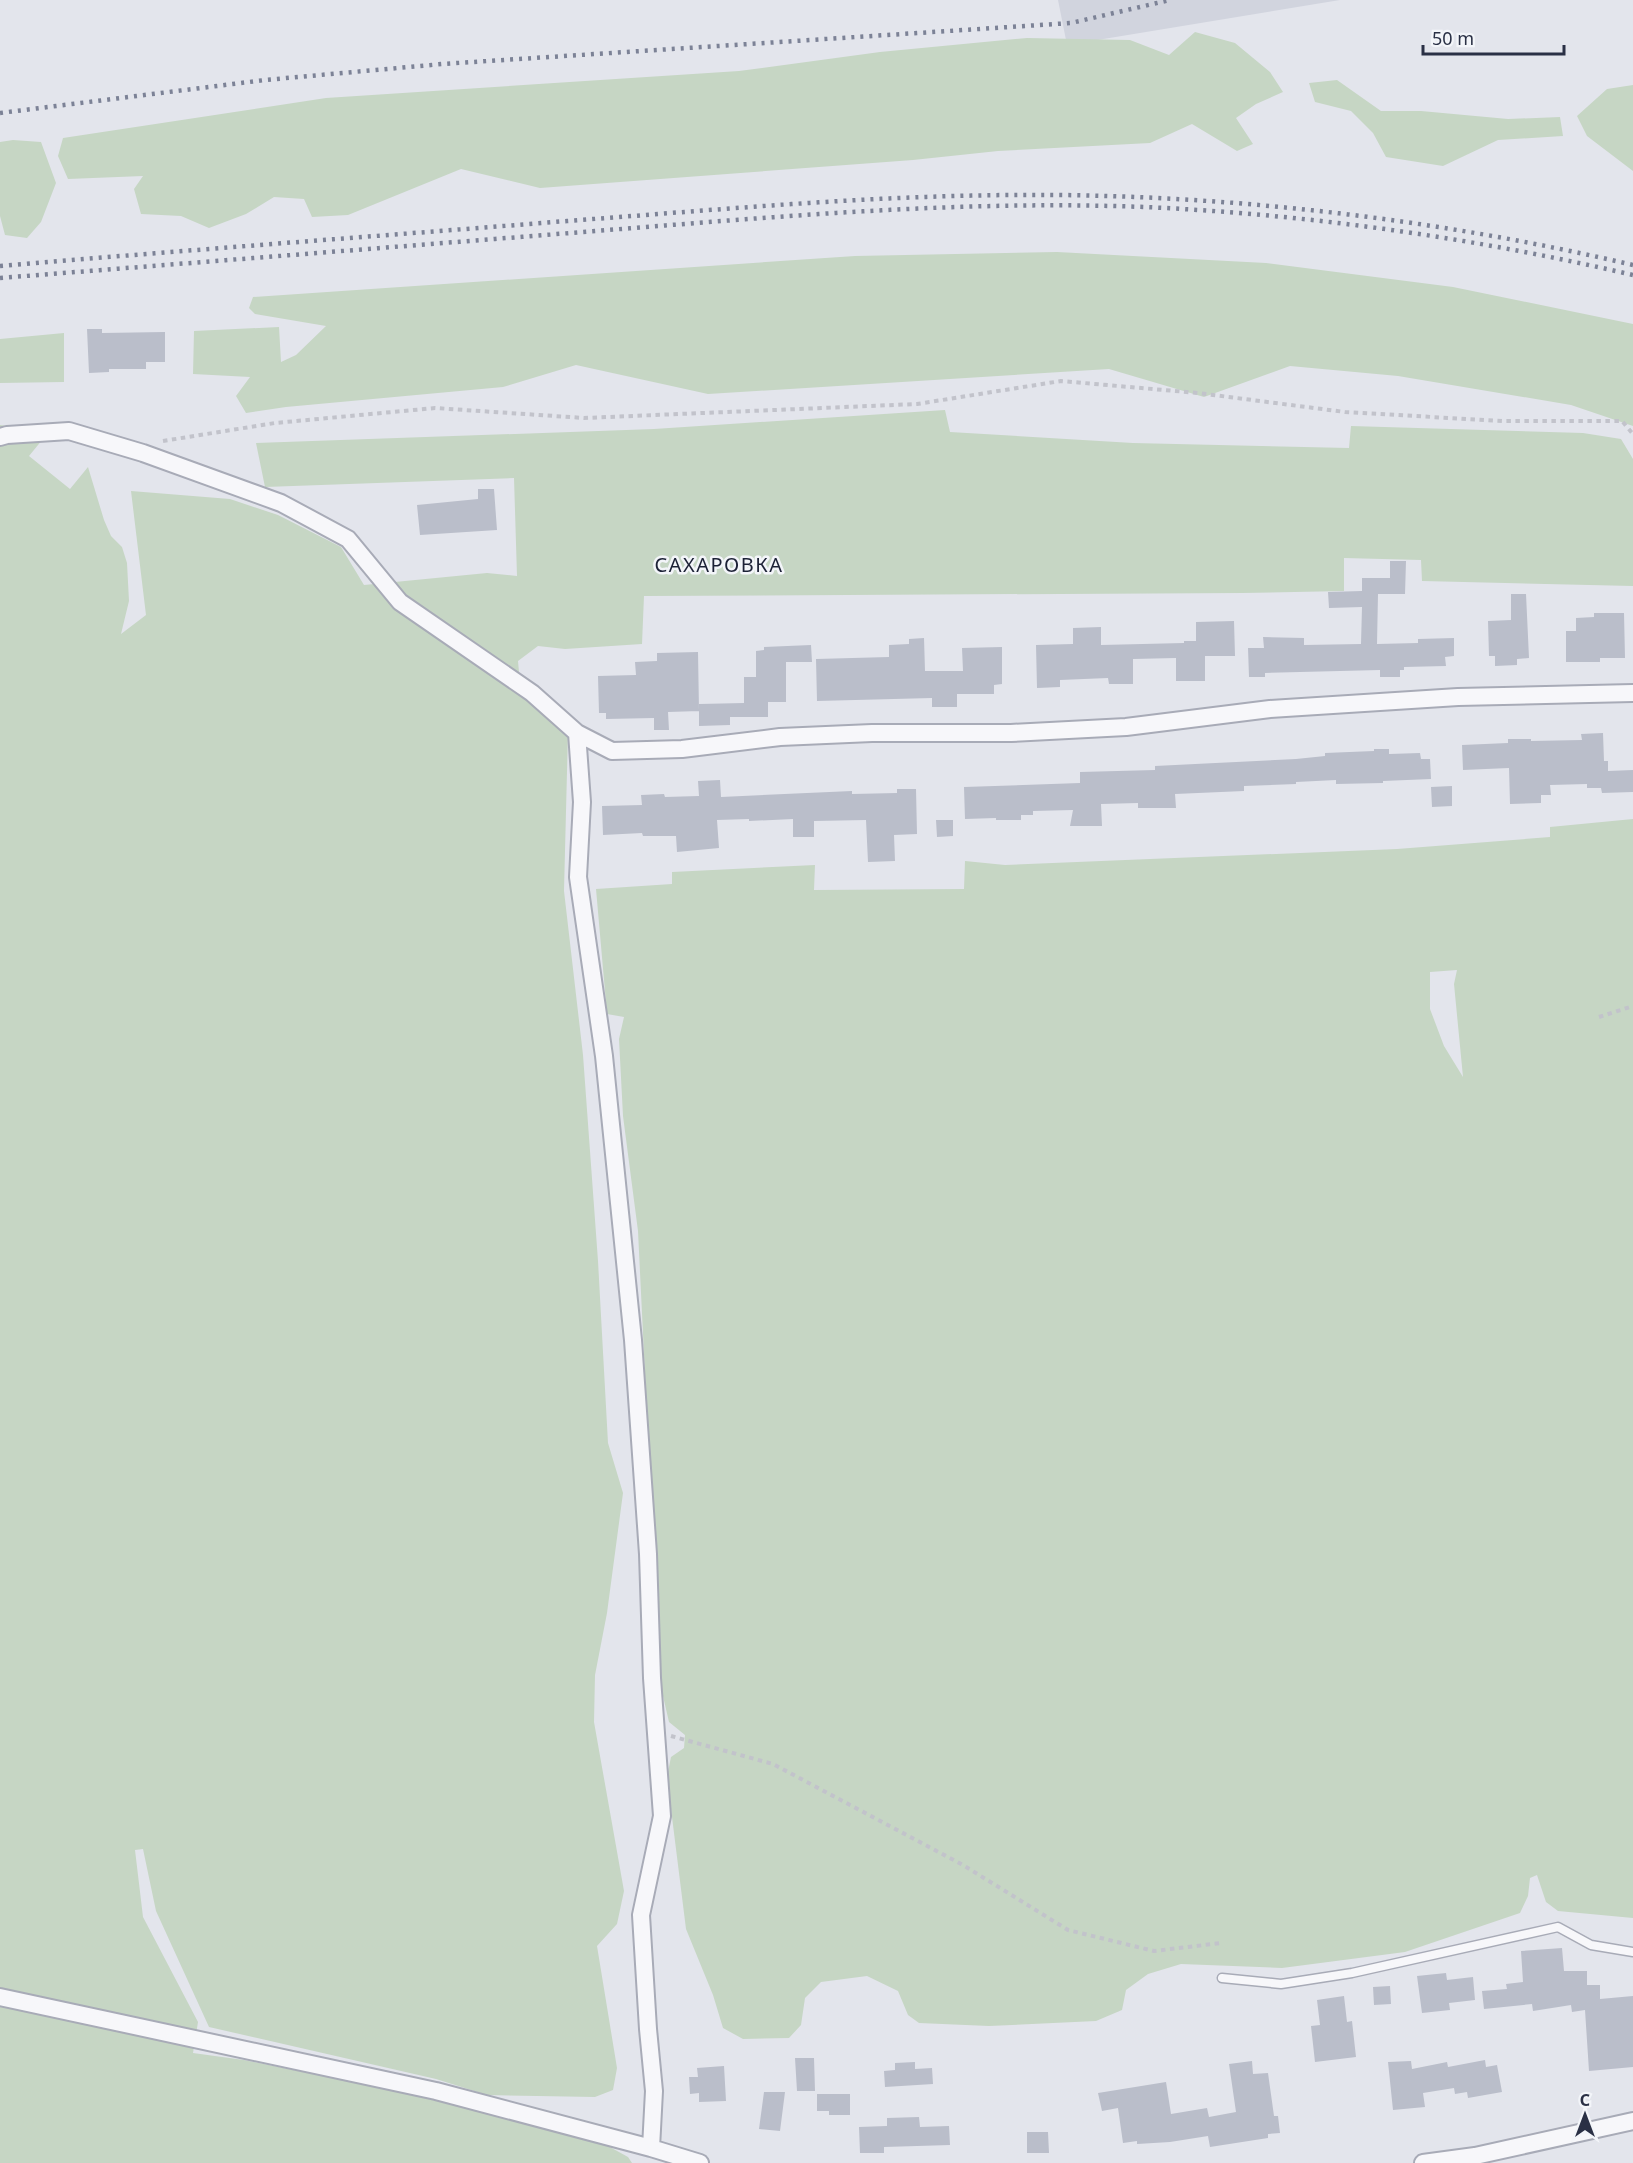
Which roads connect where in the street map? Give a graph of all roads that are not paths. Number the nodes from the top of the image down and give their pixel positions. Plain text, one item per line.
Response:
1 (0, 437) edge
2 (1633, 693) edge
3 (577, 733) junction
4 (1633, 1952) edge
5 (1222, 1978) dead end
6 (0, 1997) edge
7 (1633, 2121) edge
8 (651, 2148) junction
9 (700, 2163) edge
10 (1423, 2163) edge

1 - 3 street
2 - 3 street
3 - 8 street
4 - 5 lane
6 - 8 street
7 - 10 street
8 - 9 street

